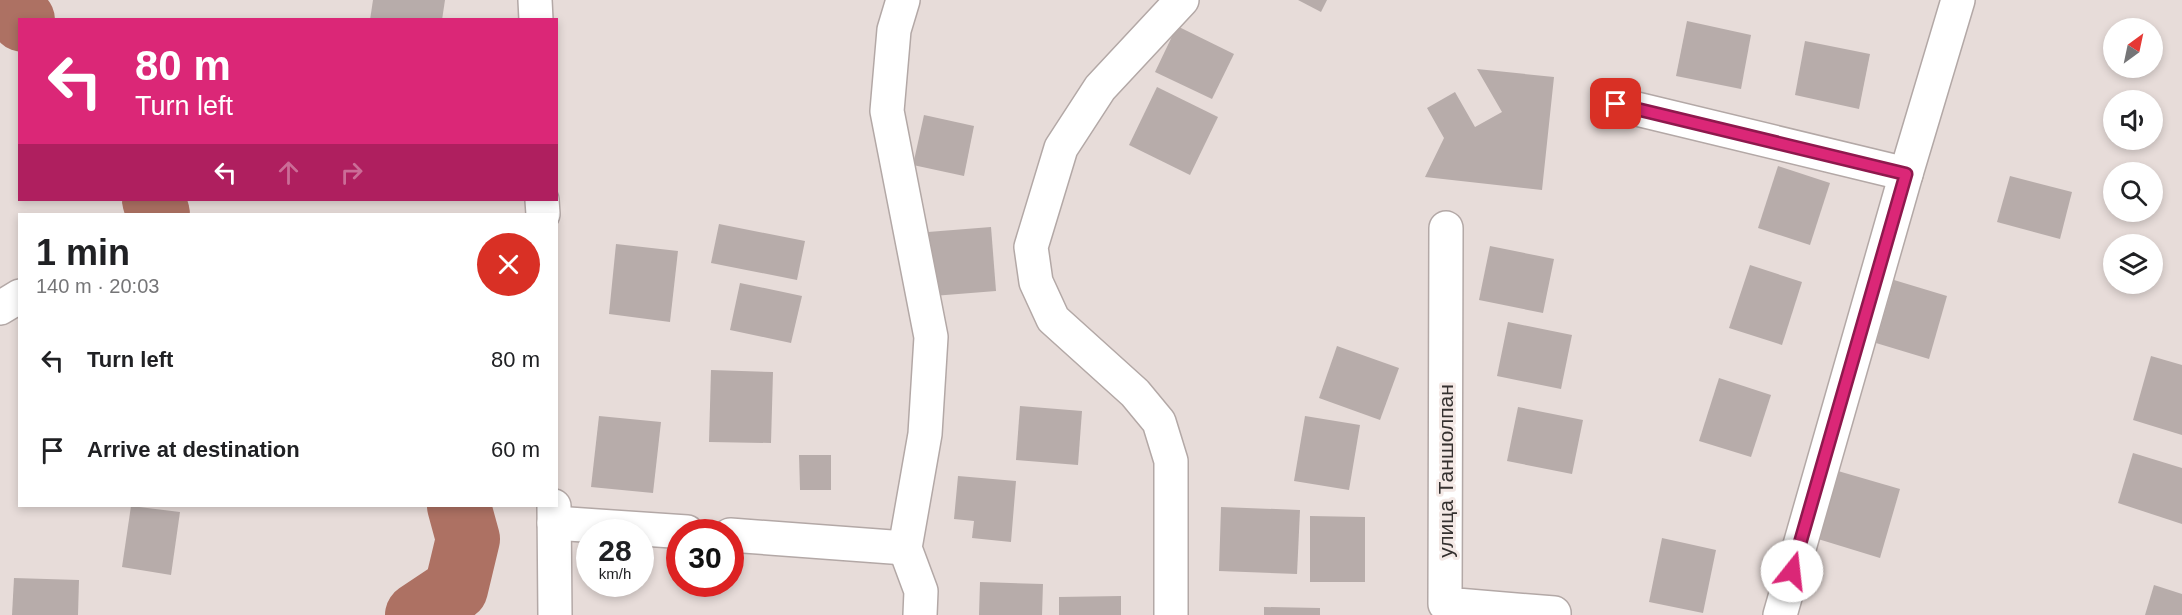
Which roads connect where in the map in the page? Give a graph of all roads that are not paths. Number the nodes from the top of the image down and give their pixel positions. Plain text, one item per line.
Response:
1 (535, 0) edge
2 (903, 0) edge
3 (1182, 0) edge
4 (1958, 0) edge
5 (536, 18) edge
6 (1616, 104) dead end
7 (1906, 174) junction
8 (1446, 228) dead end
9 (18, 297) edge
10 (0, 308) edge
11 (554, 514) edge
12 (666, 529) edge
13 (744, 537) edge
14 (905, 548) junction
15 (555, 615) edge
16 (920, 615) edge
17 (1171, 615) edge
18 (1554, 615) edge
19 (1780, 615) edge

1 - 5 street
2 - 14 street
3 - 17 street
4 - 7 street
6 - 7 street
7 - 19 street
8 - 18 street, улица Таншолпан
9 - 10 street
11 - 12 street
11 - 15 street
13 - 14 street
14 - 16 street

